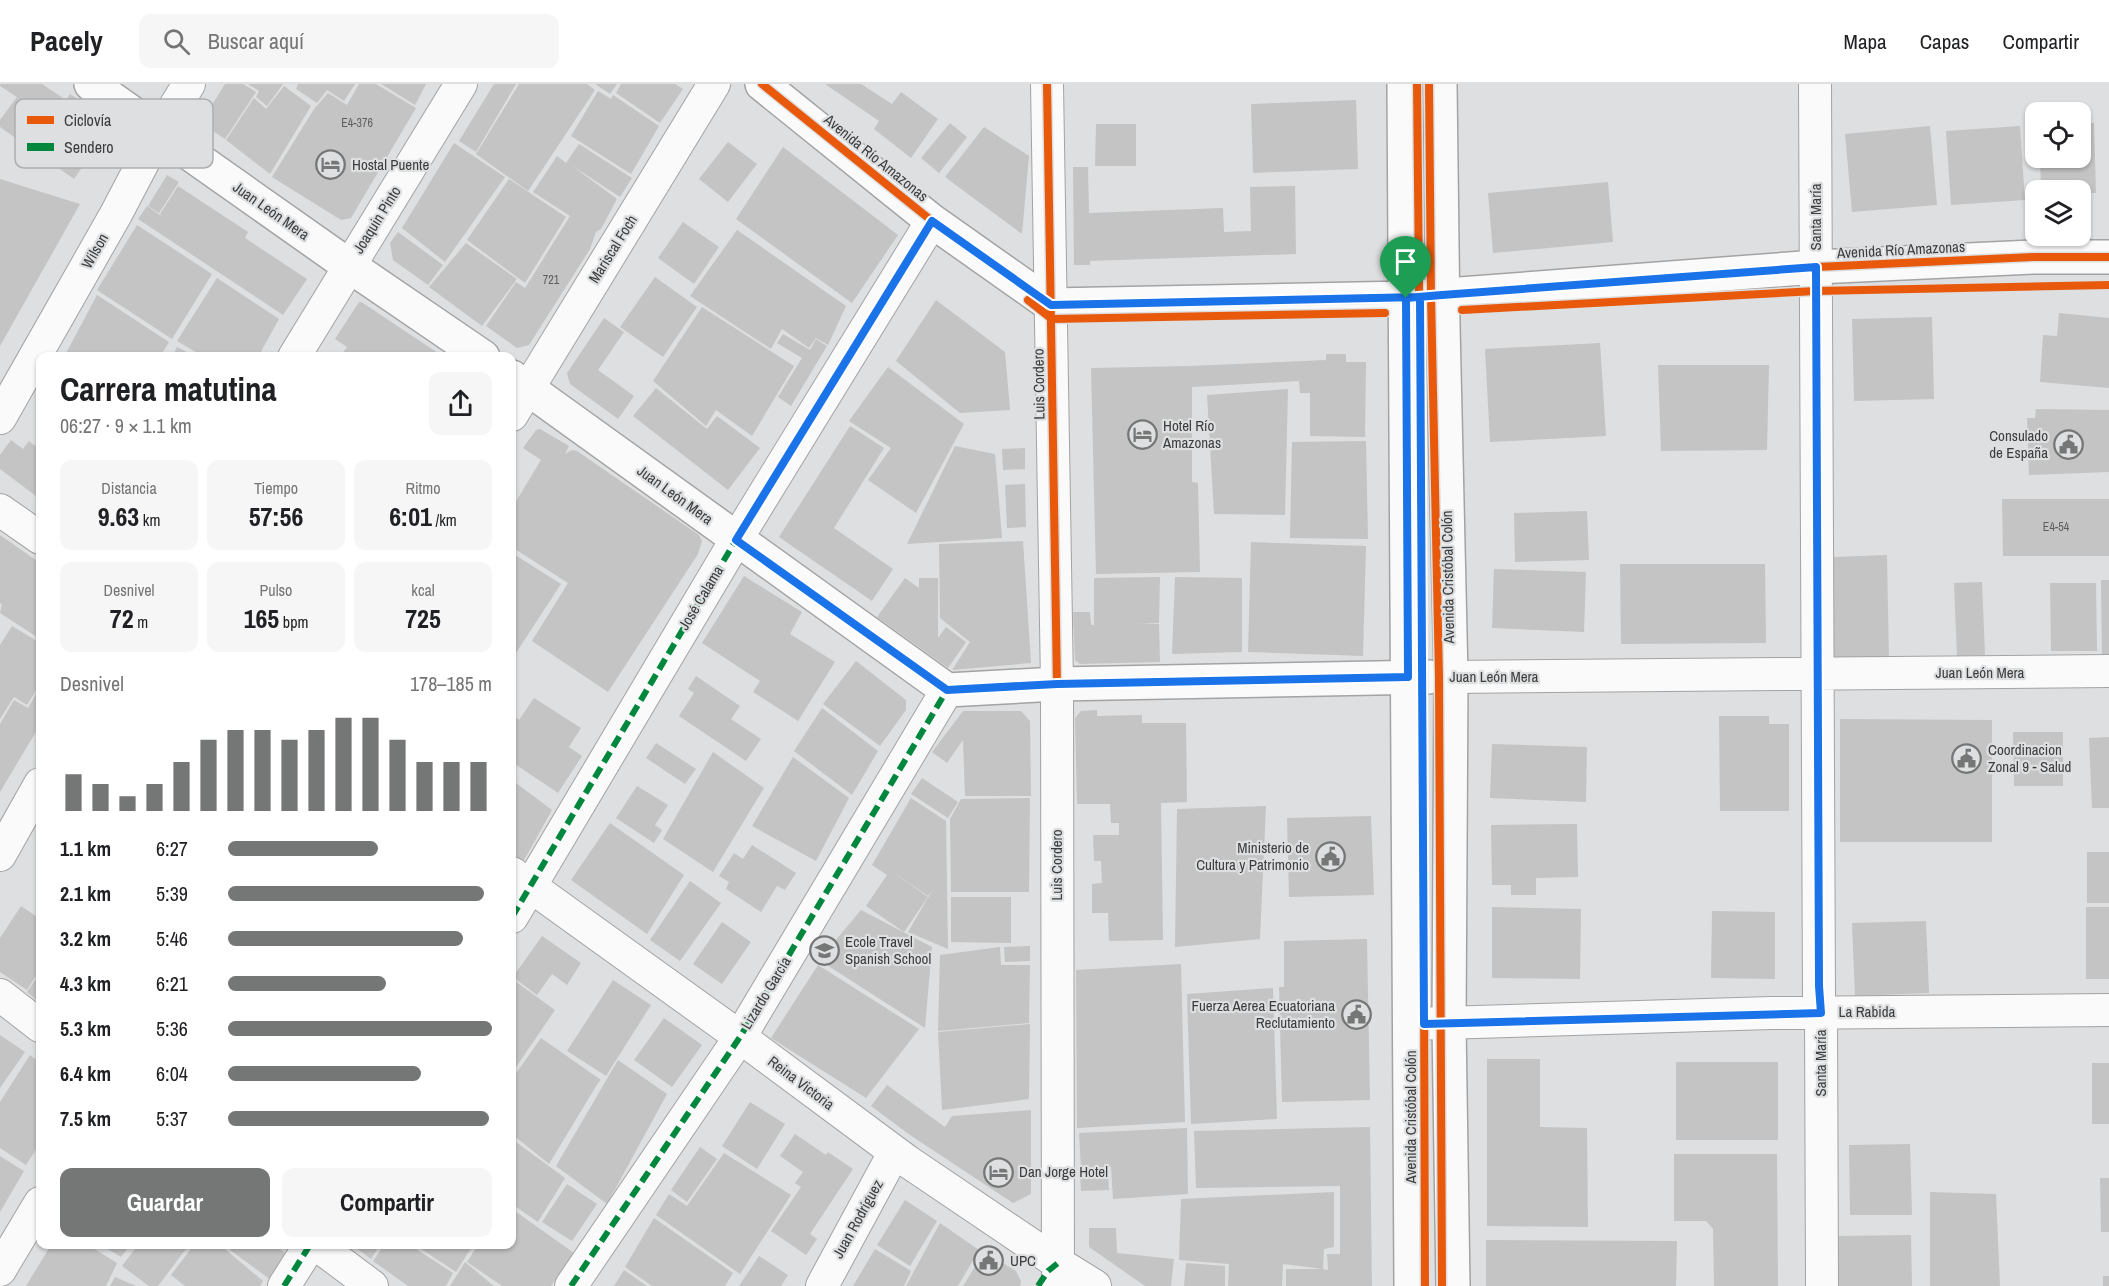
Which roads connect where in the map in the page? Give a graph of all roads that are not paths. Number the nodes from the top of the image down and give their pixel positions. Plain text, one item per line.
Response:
1 (91, 84) edge
2 (189, 84) edge
3 (460, 84) edge
4 (714, 84) edge
5 (762, 84) edge
6 (1047, 84) edge
7 (1404, 84) edge
8 (1440, 84) edge
9 (1815, 84) edge
10 (112, 99) edge
11 (180, 99) edge
12 (140, 168) edge
13 (210, 168) edge
14 (932, 221) junction
15 (2109, 257) edge
16 (349, 265) junction
17 (1816, 267) junction
18 (1442, 295) junction
19 (1406, 298) junction
20 (1051, 305) junction
21 (37, 352) edge
22 (297, 352) edge
23 (476, 352) edge
24 (36, 354) edge
25 (517, 393) edge
26 (0, 417) edge
27 (0, 510) edge
28 (36, 535) edge
29 (736, 540) junction
30 (2109, 672) edge
31 (1819, 674) junction
32 (1408, 677) junction
33 (1451, 677) junction
34 (1057, 684) junction
35 (947, 690) junction
36 (36, 791) edge
37 (0, 855) edge
38 (521, 880) edge
39 (516, 901) edge
40 (0, 995) edge
41 (2109, 1010) edge
42 (1821, 1013) junction
43 (36, 1023) edge
44 (1410, 1024) junction
45 (1449, 1024) junction
46 (740, 1037) junction
47 (894, 1153) junction
48 (36, 1210) edge
49 (307, 1249) edge
50 (322, 1249) edge
51 (0, 1270) edge
52 (1051, 1278) edge
53 (284, 1286) edge
54 (372, 1286) edge
55 (571, 1286) edge
56 (822, 1286) edge
57 (1095, 1286) edge
58 (1411, 1286) edge
59 (1453, 1286) edge
60 (1822, 1286) edge

1 - 10 street, Juan León Mera
2 - 11 street, Wilson
3 - 16 street, Joaquin Pinto
4 - 25 street, Mariscal Foch
5 - 14 street, Avenida Río Amazonas
6 - 20 street, Luis Cordero
7 - 19 street, Avenida Cristóbal Colón
8 - 18 street, Avenida Cristóbal Colón
9 - 17 street, Santa María
12 - 21 street, Wilson
13 - 16 street, Juan León Mera
14 - 20 street, Avenida Río Amazonas
14 - 29 street, José Calama
15 - 17 street, Avenida Río Amazonas
16 - 22 street, Joaquin Pinto
16 - 23 street, Juan León Mera
17 - 18 street, Avenida Río Amazonas
17 - 31 street, Santa María
18 - 19 street, Avenida Río Amazonas
18 - 33 street, Avenida Cristóbal Colón
19 - 20 street, Avenida Río Amazonas
19 - 32 street, Avenida Cristóbal Colón
20 - 34 street, Luis Cordero
24 - 26 street, Wilson
25 - 29 street, Juan León Mera
27 - 28 street
29 - 35 street, Juan León Mera
29 - 38 street, José Calama
30 - 31 street, Juan León Mera
31 - 33 street, Juan León Mera
31 - 42 street, Santa María
32 - 33 street, Juan León Mera
32 - 34 street, Juan León Mera
32 - 44 street, Avenida Cristóbal Colón
33 - 45 street, Avenida Cristóbal Colón
34 - 35 street, Juan León Mera
34 - 52 street, Luis Cordero
35 - 46 street, Lizardo García
36 - 37 street
38 - 39 street, José Calama
38 - 46 street, Reina Victoria
40 - 43 street
41 - 42 street, La Rabida
42 - 45 street, La Rabida
42 - 60 street, Santa María
44 - 45 street, La Rabida
44 - 58 street, Avenida Cristóbal Colón
45 - 59 street, Avenida Cristóbal Colón
46 - 47 street, Reina Victoria
46 - 55 street, Lizardo García
47 - 52 street, Reina Victoria
47 - 56 street, Juan Rodríguez
48 - 51 street
49 - 53 street
50 - 54 street
52 - 57 street, Reina Victoria

